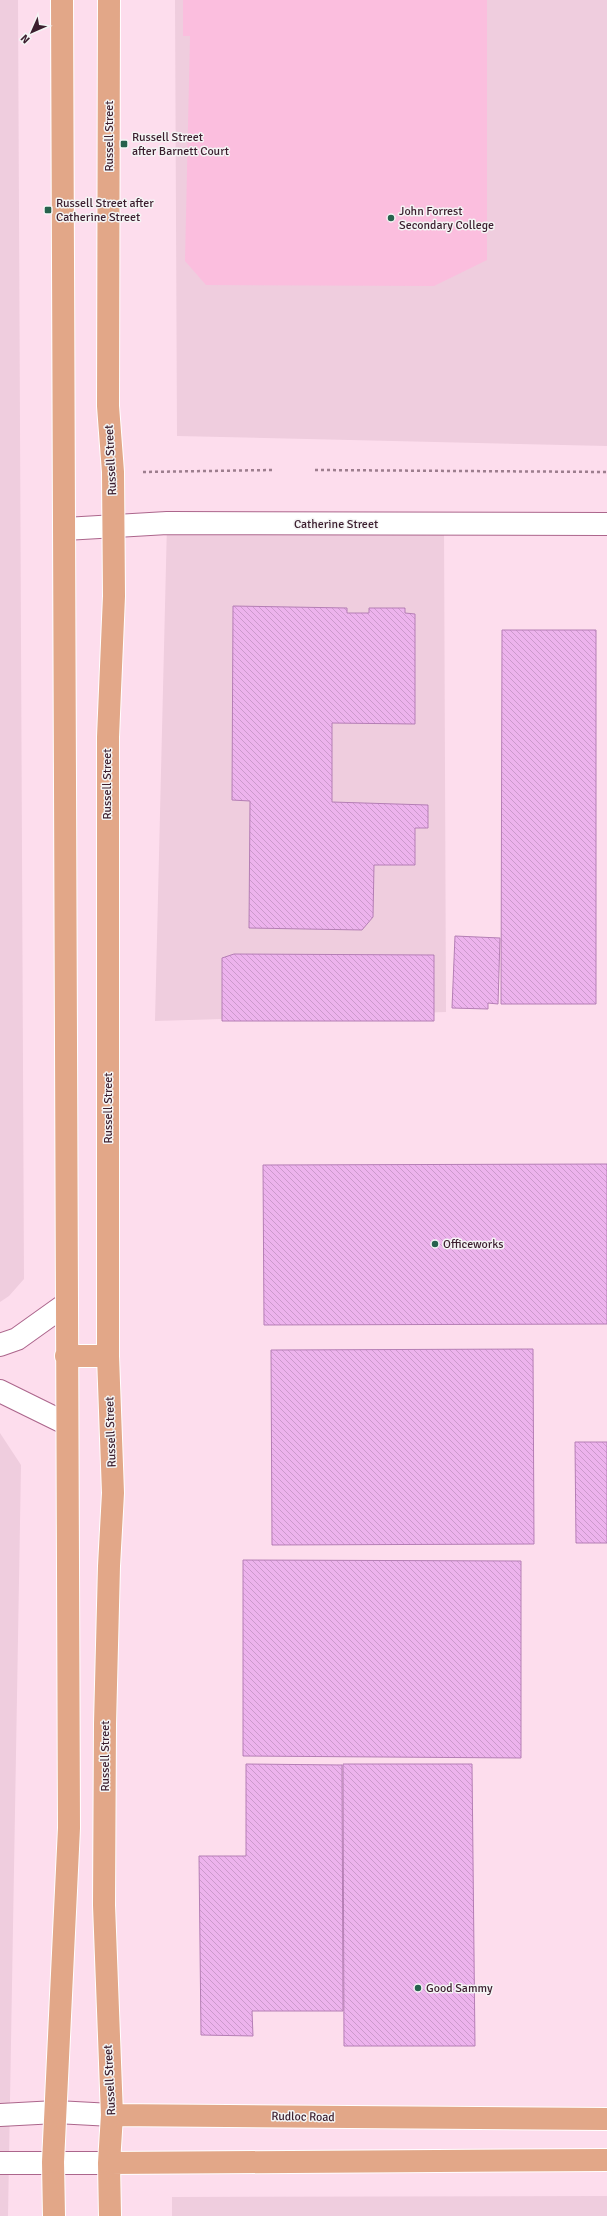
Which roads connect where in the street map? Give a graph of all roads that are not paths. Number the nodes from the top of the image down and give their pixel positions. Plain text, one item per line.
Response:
1 (62, 0) edge
2 (109, 0) edge
3 (607, 524) edge
4 (113, 526) junction
5 (65, 529) junction
6 (66, 1304) junction
7 (0, 1345) edge
8 (66, 1356) junction
9 (108, 1356) junction
10 (0, 1391) edge
11 (67, 1424) junction
12 (56, 2112) junction
13 (112, 2115) junction
14 (0, 2116) edge
15 (607, 2119) edge
16 (607, 2160) edge
17 (53, 2162) junction
18 (0, 2163) edge
19 (109, 2163) junction
20 (54, 2216) edge
21 (110, 2216) edge

1 - 5 main road
2 - 4 main road, Russell Street
3 - 4 street, Catherine Street
4 - 5 street, Catherine Street
4 - 9 main road, Russell Street
5 - 6 main road
6 - 7 street
6 - 8 main road
8 - 9 main road
8 - 11 main road
9 - 13 main road, Russell Street
10 - 11 street
11 - 12 main road
12 - 13 street, Rudloc Road
12 - 14 street, Rudloc Road
12 - 17 main road
13 - 15 main road, Rudloc Road
13 - 19 main road, Russell Street
16 - 19 main road
17 - 18 street
17 - 19 street
17 - 20 main road
19 - 21 main road, Russell Street

